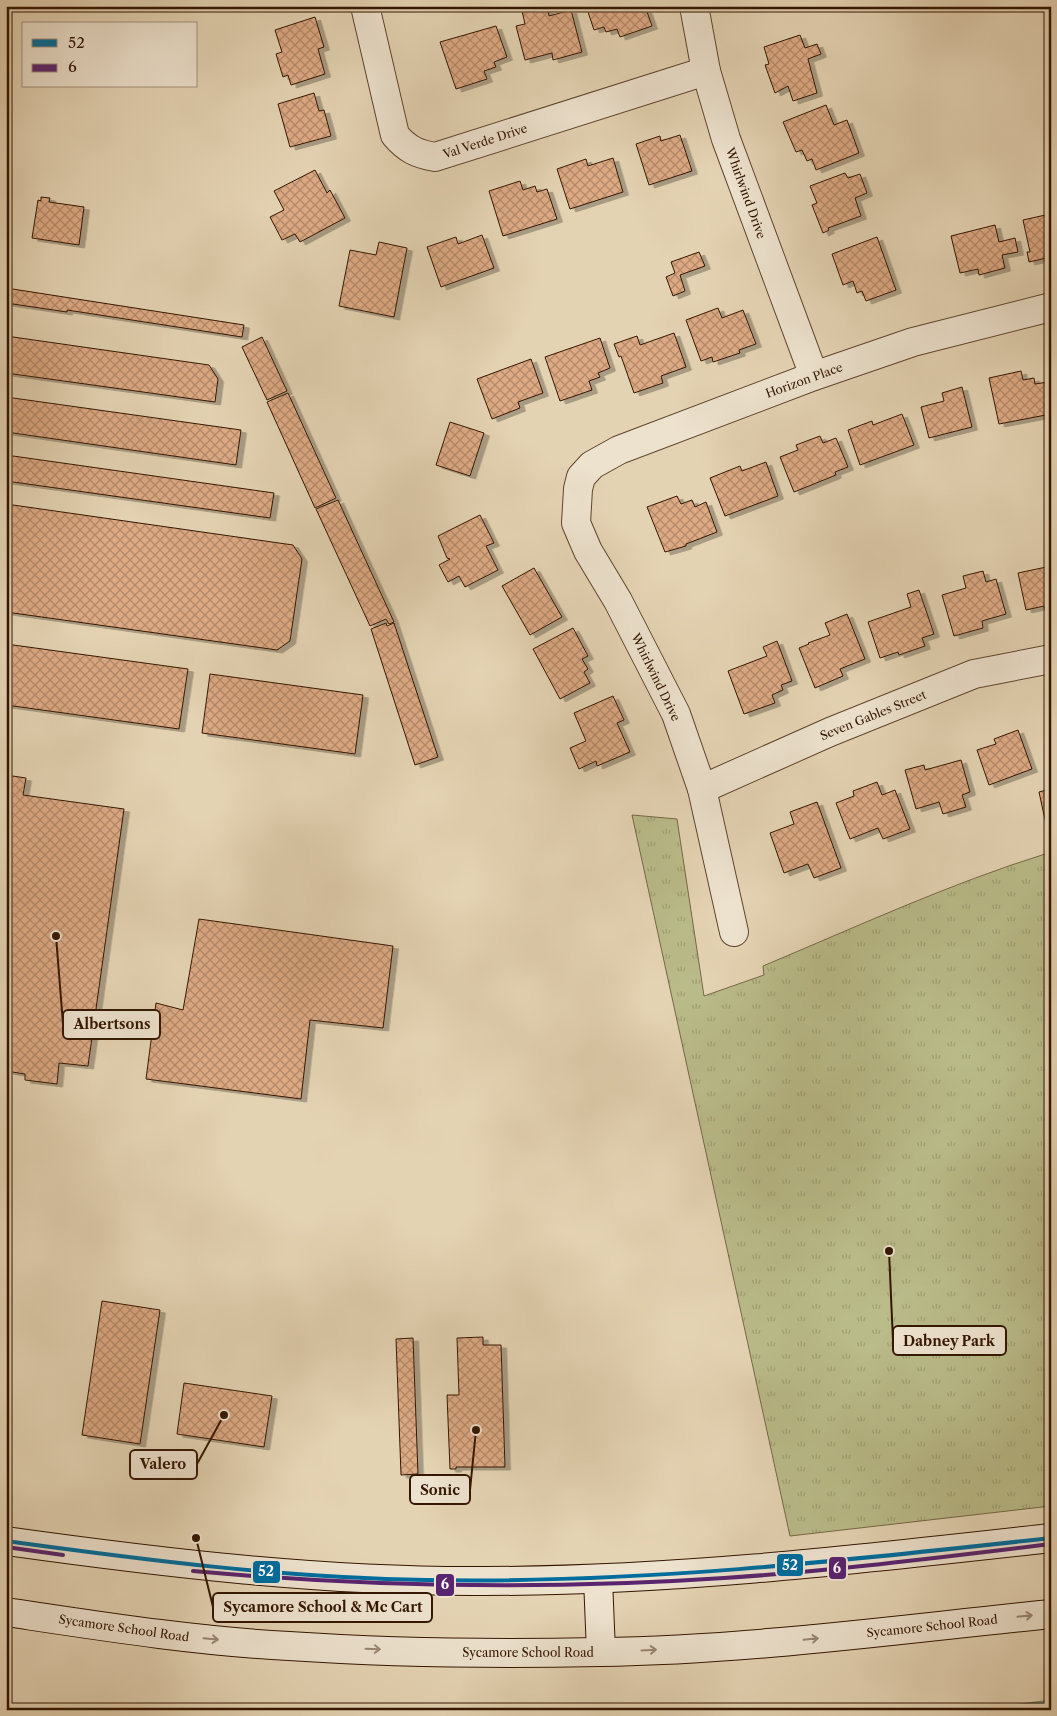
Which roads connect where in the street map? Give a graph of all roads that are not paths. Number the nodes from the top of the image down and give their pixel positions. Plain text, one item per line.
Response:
1 (365, 6) edge
2 (694, 6) edge
3 (706, 71) junction
4 (1051, 307) edge
5 (814, 376) junction
6 (578, 490) joint
7 (1051, 659) edge
8 (702, 789) junction
9 (734, 932) dead end
10 (1051, 1538) edge
11 (6, 1541) edge
12 (598, 1579) junction
13 (6, 1612) edge
14 (1051, 1614) edge
15 (600, 1652) junction

1 - 3 street, Val Verde Drive
2 - 3 street, Whirlwind Drive
3 - 5 street, Whirlwind Drive
4 - 5 street, Horizon Place
5 - 6 street, Horizon Place
6 - 8 street, Whirlwind Drive
7 - 8 street, Seven Gables Street
8 - 9 street, Whirlwind Drive
10 - 12 street
11 - 12 street
12 - 15 street
13 -> 15 street, Sycamore School Road
15 -> 14 street, Sycamore School Road

